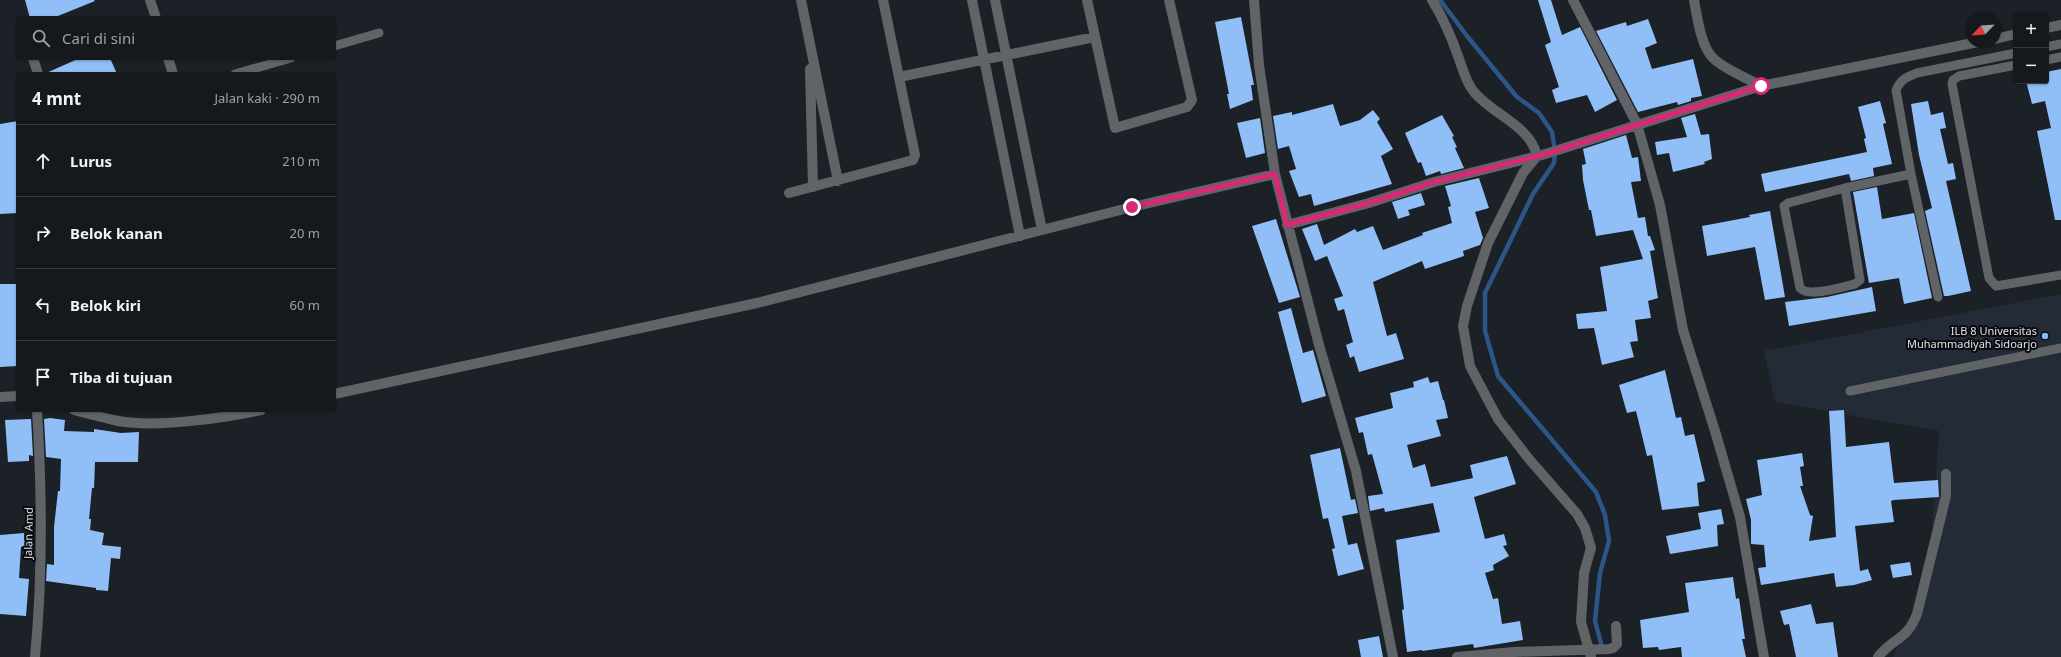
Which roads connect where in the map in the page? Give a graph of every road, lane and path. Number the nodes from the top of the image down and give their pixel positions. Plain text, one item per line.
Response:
1 (150, 0) edge
2 (801, 0) edge
3 (883, 0) edge
4 (972, 0) edge
5 (995, 0) edge
6 (1087, 0) edge
7 (1169, 0) edge
8 (1254, 0) edge
9 (1432, 0) edge
10 (1574, 0) edge
11 (1694, 0) edge
12 (155, 16) edge
13 (2061, 25) edge
14 (2049, 27) edge
15 (378, 33) dead end
16 (2013, 35) edge
17 (1096, 37) junction
18 (2001, 38) edge
19 (810, 40) junction
20 (2061, 44) edge
21 (336, 45) edge
22 (1965, 45) edge
23 (2049, 46) edge
24 (2013, 54) edge
25 (1006, 55) junction
26 (2061, 57) edge
27 (2049, 59) edge
28 (34, 60) edge
29 (169, 60) edge
30 (285, 60) edge
31 (984, 60) junction
32 (2013, 66) edge
33 (37, 72) edge
34 (172, 72) edge
35 (242, 72) edge
36 (899, 77) junction
37 (1761, 86) junction
38 (1637, 124) junction
39 (1540, 155) junction
40 (1275, 174) junction
41 (1911, 174) junction
42 (838, 180) junction
43 (813, 186) junction
44 (1845, 188) junction
45 (789, 192) dead end
46 (1287, 225) junction
47 (1042, 230) junction
48 (1020, 236) junction
49 (2061, 275) edge
50 (1938, 297) dead end
51 (2061, 348) edge
52 (1850, 390) dead end
53 (336, 394) edge
54 (16, 396) edge
55 (0, 397) edge
56 (38, 412) edge
57 (82, 412) edge
58 (234, 413) edge
59 (1946, 474) dead end
60 (1616, 626) dead end
61 (1591, 653) edge
62 (35, 657) edge
63 (1393, 657) edge
64 (1457, 657) edge
65 (1764, 657) edge
66 (1878, 657) edge

1 - 12 street
2 - 19 street
3 - 36 street
4 - 31 street
5 - 25 street
6 - 17 street
7 - 17 street
8 - 40 street
9 - 39 street
10 - 38 street
11 - 37 street
13 - 14 street
15 - 21 lane
16 - 18 street
17 - 25 street
19 - 42 street
19 - 43 street
20 - 23 lane
22 - 37 street
24 - 41 lane
25 - 31 street
25 - 47 street
26 - 27 lane
28 - 33 street
29 - 34 street
30 - 35 lane
31 - 36 street
31 - 48 street
32 - 49 lane
36 - 42 street
37 - 38 street
38 - 39 street
38 - 65 street
39 - 46 street
39 - 61 street
40 - 46 street
40 - 47 street
41 - 44 lane
41 - 50 lane
42 - 43 street
43 - 45 street
44 - 44 lane
46 - 63 street
47 - 48 street
48 - 53 street
51 - 52 lane
54 - 55 street
56 - 62 street, Jalan Amd
57 - 58 street
59 - 66 street
60 - 61 street
61 - 64 street

